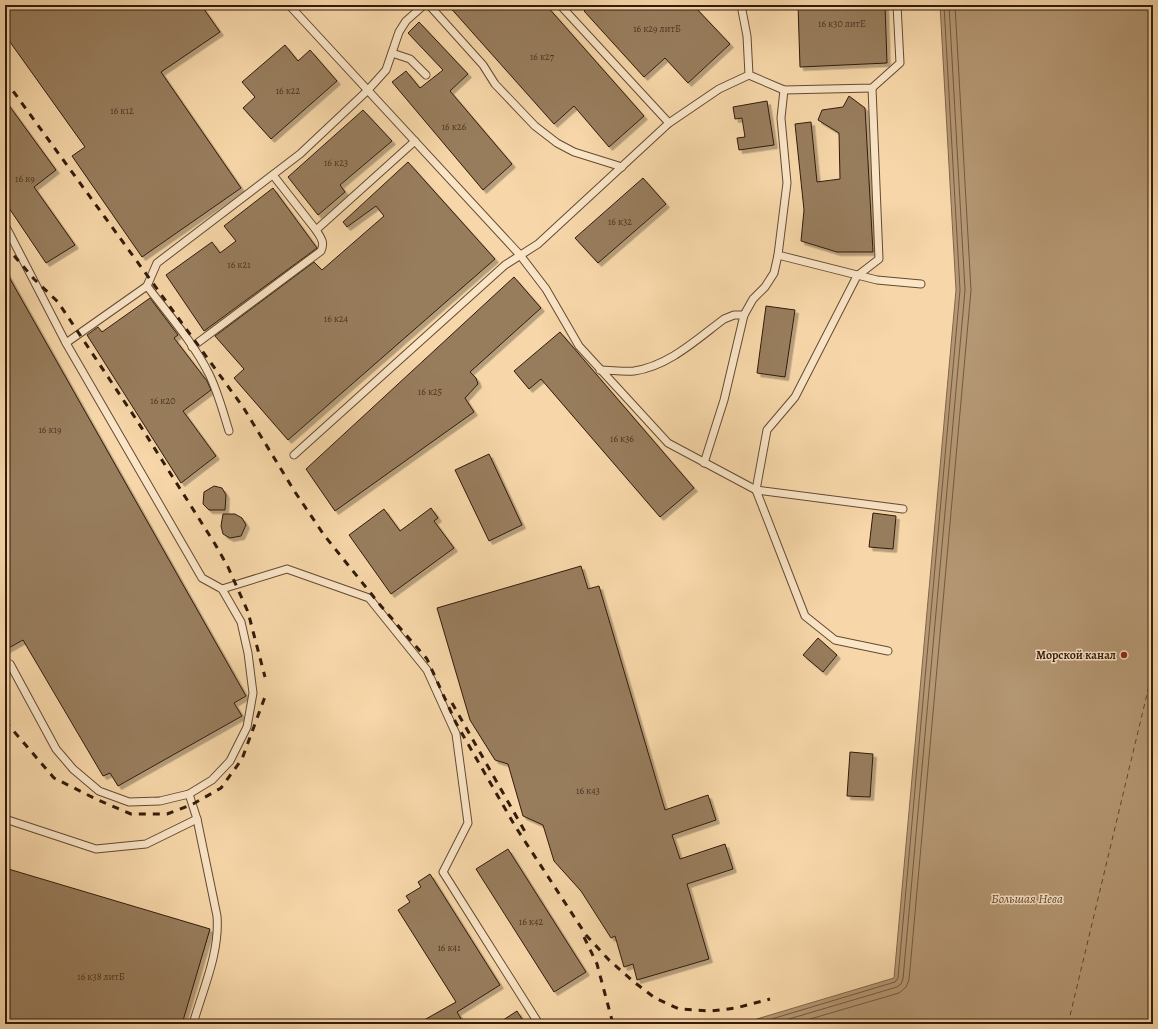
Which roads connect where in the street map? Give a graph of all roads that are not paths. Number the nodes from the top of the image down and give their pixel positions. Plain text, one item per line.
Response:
1 (290, 5) edge
2 (424, 5) edge
3 (429, 5) edge
4 (560, 5) edge
5 (741, 5) edge
6 (897, 5) edge
7 (392, 53) junction
8 (426, 75) dead end
9 (749, 75) junction
10 (872, 88) junction
11 (368, 90) junction
12 (784, 90) junction
13 (669, 123) junction
14 (415, 142) junction
15 (622, 167) junction
16 (273, 175) junction
17 (5, 225) edge
18 (316, 230) junction
19 (520, 255) junction
20 (778, 255) junction
21 (857, 276) junction
22 (921, 284) dead end
23 (147, 286) junction
24 (744, 315) junction
25 (66, 343) junction
26 (192, 348) junction
27 (600, 370) junction
28 (229, 431) dead end
29 (294, 455) dead end
30 (704, 462) junction
31 (756, 490) junction
32 (904, 509) dead end
33 (222, 589) junction
34 (888, 651) dead end
35 (5, 667) edge
36 (189, 794) junction
37 (5, 819) edge
38 (196, 819) junction
39 (193, 1024) edge
40 (539, 1024) edge

1 - 11 lane
2 - 7 lane
3 - 15 lane
4 - 13 lane
5 - 9 lane
6 - 10 lane
7 - 8 lane
7 - 11 lane
9 - 12 lane
9 - 13 lane
10 - 12 lane
10 - 21 lane
11 - 14 lane
11 - 16 lane
12 - 20 lane
13 - 15 lane
14 - 18 lane
14 - 19 lane
15 - 19 lane
16 - 18 lane
16 - 23 lane
17 - 25 lane
18 - 26 lane
19 - 27 lane
19 - 29 lane
20 - 21 lane
20 - 24 lane
21 - 22 lane
21 - 31 lane
23 - 25 lane
23 - 26 lane
24 - 27 lane
24 - 30 lane
25 - 33 lane
26 - 28 lane
27 - 30 lane
30 - 31 lane
31 - 32 lane
31 - 34 lane
33 - 36 lane
33 - 40 lane
35 - 36 lane
36 - 38 lane
37 - 38 lane
38 - 39 lane

